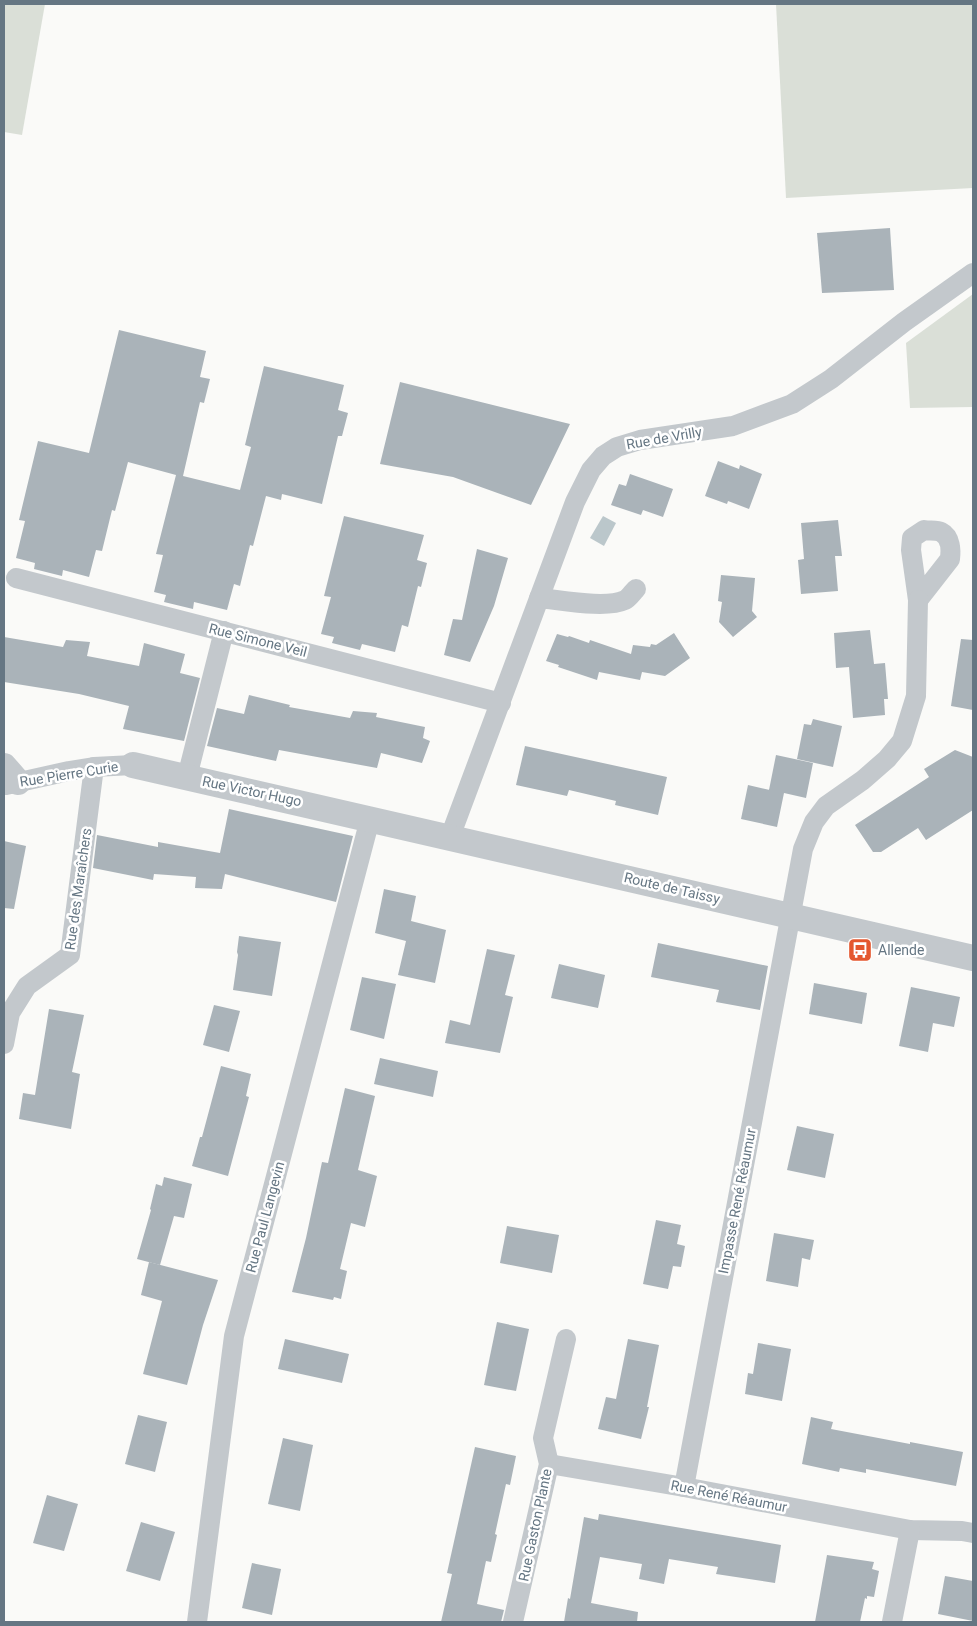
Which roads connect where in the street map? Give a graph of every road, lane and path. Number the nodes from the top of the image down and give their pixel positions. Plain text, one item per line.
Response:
1 (973, 273) edge
2 (16, 578) dead end
3 (636, 589) dead end
4 (539, 598) junction
5 (918, 600) dead end
6 (224, 632) junction
7 (501, 702) junction
8 (134, 765) joint
9 (94, 767) junction
10 (187, 777) junction
11 (8, 778) edge
12 (370, 819) junction
13 (450, 837) junction
14 (790, 915) junction
15 (973, 958) edge
16 (4, 1044) edge
17 (566, 1339) dead end
18 (549, 1464) junction
19 (684, 1487) junction
20 (910, 1530) junction
21 (973, 1533) edge
22 (197, 1622) edge
23 (513, 1622) edge
24 (892, 1622) edge

1 - 4 street, Rue de Vrilly
2 - 6 street, Rue Simone Veil
3 - 4 street
4 - 7 street, Rue de Vrilly
5 - 14 street, Impasse René Réaumur
6 - 7 street, Rue Simone Veil
6 - 10 street
7 - 13 street, Rue de Vrilly
8 - 9 street, Rue Pierre Curie
8 - 10 street, Rue Victor Hugo
9 - 11 street, Rue Pierre Curie
9 - 16 street, Rue des Maraîchers
10 - 12 street, Rue Victor Hugo
12 - 13 street, Route de Taissy
12 - 22 street, Rue Paul Langevin
13 - 14 street, Route de Taissy
14 - 15 street, Route de Taissy
14 - 19 street, Impasse René Réaumur
17 - 18 street, Rue Gaston Plante
18 - 19 street, Rue René Réaumur
18 - 23 street, Rue Gaston Plante
19 - 20 street, Rue René Réaumur
20 - 21 street, Rue René Réaumur
20 - 24 street

